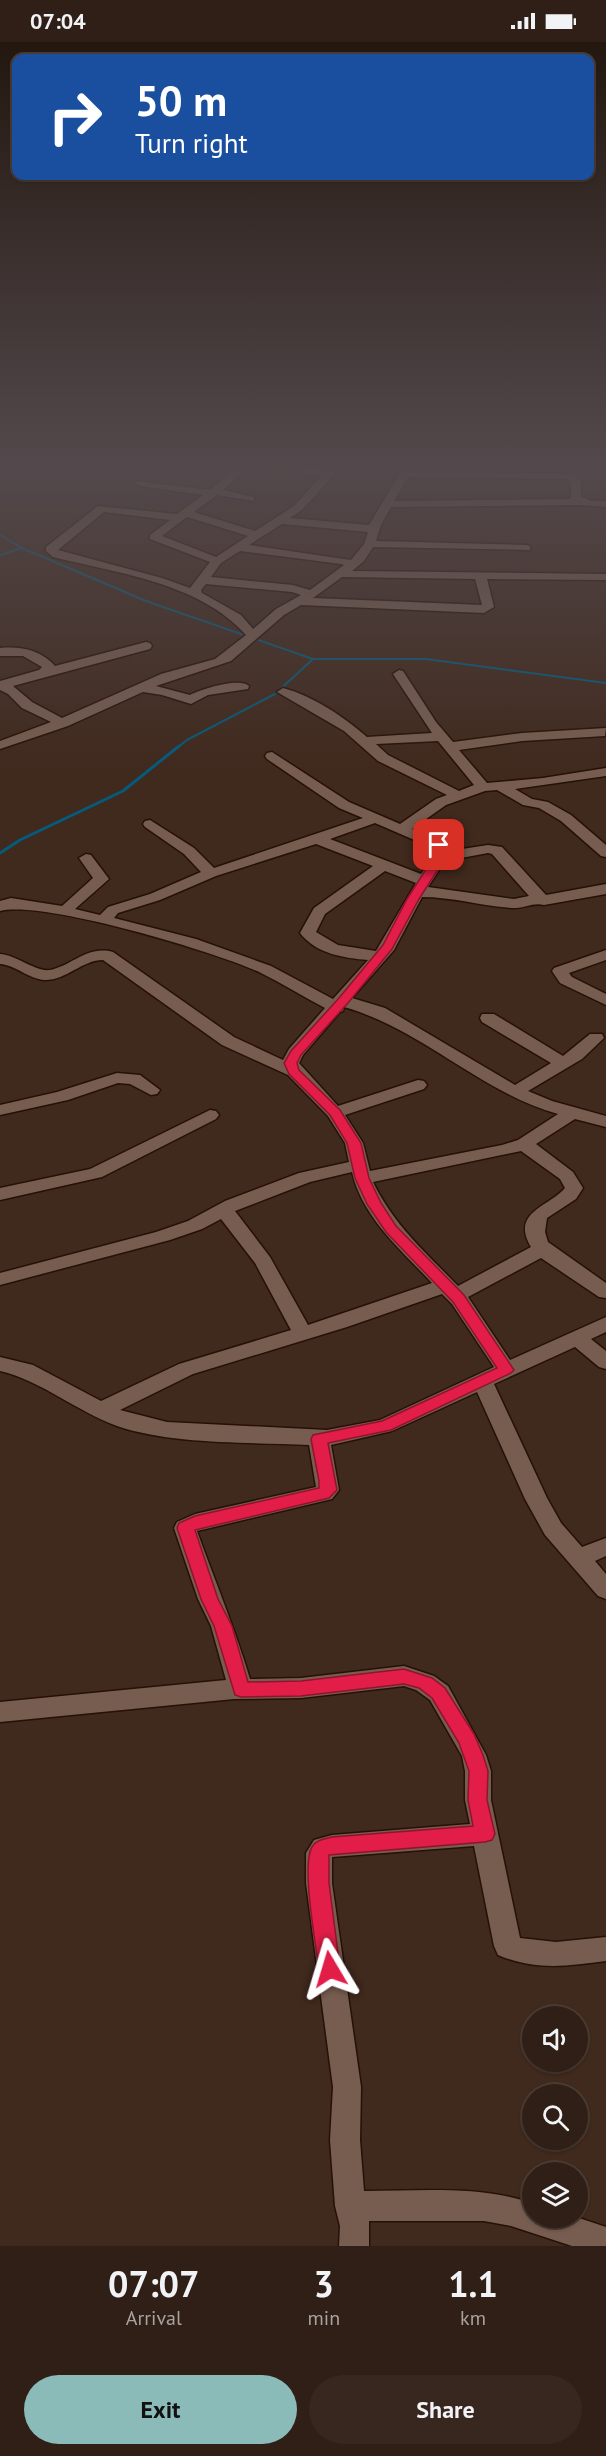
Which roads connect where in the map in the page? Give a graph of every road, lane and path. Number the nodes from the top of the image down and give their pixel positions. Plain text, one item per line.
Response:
1 (101, 566) edge
2 (212, 566) edge
3 (345, 566) edge
4 (351, 566) edge
5 (401, 566) edge
6 (471, 566) edge
7 (346, 570) junction
8 (480, 576) junction
9 (606, 577) edge
10 (202, 580) junction
11 (311, 594) junction
12 (198, 595) junction
13 (299, 602) junction
14 (252, 635) junction
15 (146, 646) dead end
16 (0, 652) edge
17 (43, 673) junction
18 (399, 674) dead end
19 (0, 685) edge
20 (243, 686) dead end
21 (143, 688) junction
22 (283, 692) dead end
23 (63, 723) junction
24 (605, 732) edge
25 (362, 741) junction
26 (446, 742) junction
27 (0, 745) edge
28 (272, 756) dead end
29 (606, 772) edge
30 (499, 785) junction
31 (483, 787) junction
32 (457, 795) junction
33 (377, 818) junction
34 (150, 824) dead end
35 (402, 829) junction
36 (317, 839) junction
37 (606, 853) edge
38 (440, 857) junction
39 (86, 858) dead end
40 (384, 865) junction
41 (211, 873) junction
42 (421, 886) junction
43 (606, 888) edge
44 (539, 898) junction
45 (0, 906) edge
46 (66, 911) junction
47 (103, 920) junction
48 (606, 955) edge
49 (380, 956) junction
50 (0, 959) edge
51 (606, 1000) edge
52 (340, 1004) junction
53 (488, 1018) dead end
54 (596, 1038) dead end
55 (563, 1063) junction
56 (294, 1071) junction
57 (418, 1085) dead end
58 (151, 1090) dead end
59 (515, 1092) junction
60 (0, 1110) edge
61 (335, 1113) junction
62 (572, 1113) junction
63 (210, 1115) dead end
64 (606, 1122) edge
65 (524, 1144) junction
66 (361, 1171) junction
67 (0, 1194) edge
68 (224, 1210) junction
69 (542, 1249) junction
70 (0, 1279) edge
71 (450, 1291) junction
72 (606, 1292) edge
73 (606, 1324) edge
74 (303, 1333) junction
75 (576, 1337) junction
76 (606, 1362) edge
77 (0, 1364) edge
78 (506, 1370) junction
79 (482, 1381) junction
80 (101, 1410) junction
81 (319, 1439) junction
82 (606, 1546) edge
83 (579, 1559) junction
84 (606, 1590) edge
85 (241, 1689) junction
86 (0, 1712) edge
87 (485, 1834) junction
88 (606, 1949) edge
89 (351, 2206) junction
90 (606, 2242) edge
91 (354, 2246) edge

1 - 12 street
2 - 10 street
3 - 7 street
4 - 7 street
5 - 7 street
6 - 8 street
7 - 11 street
8 - 9 street
8 - 13 street
10 - 11 street
10 - 12 street
11 - 13 street
12 - 14 street
13 - 14 street
14 - 21 street
15 - 17 street
16 - 17 street
17 - 19 street
18 - 26 street
19 - 23 street
20 - 21 street
21 - 23 street
22 - 25 street
23 - 27 street
24 - 26 street
25 - 26 street
25 - 32 street
26 - 31 street
28 - 33 street
29 - 30 street
30 - 31 street
30 - 37 street
31 - 32 street
32 - 35 street
33 - 35 street
33 - 36 street
34 - 41 street
35 - 38 street
36 - 40 street
36 - 41 street
38 - 42 street
38 - 44 street
39 - 46 street
40 - 42 street
40 - 49 street
41 - 47 street
42 - 44 street
42 - 49 street
43 - 44 street
45 - 46 street
46 - 47 street
47 - 52 street
48 - 51 street
49 - 52 street
50 - 56 street
52 - 56 street
52 - 59 street
53 - 55 street
54 - 55 street
55 - 59 street
56 - 61 street
57 - 61 street
58 - 60 street
59 - 62 street
61 - 66 street
62 - 64 street
62 - 65 street
63 - 67 street
65 - 66 street
65 - 69 street
66 - 68 street
66 - 71 street
68 - 70 street
68 - 74 street
69 - 71 street
69 - 72 street
71 - 74 street
71 - 78 street
73 - 75 street
74 - 80 street
75 - 76 street
75 - 78 street
77 - 80 street
78 - 79 street
79 - 81 street
79 - 83 street
80 - 81 street
81 - 85 street
82 - 83 street
83 - 84 street
85 - 86 street
85 - 87 street
87 - 88 street
87 - 89 street
89 - 90 street
89 - 91 street

